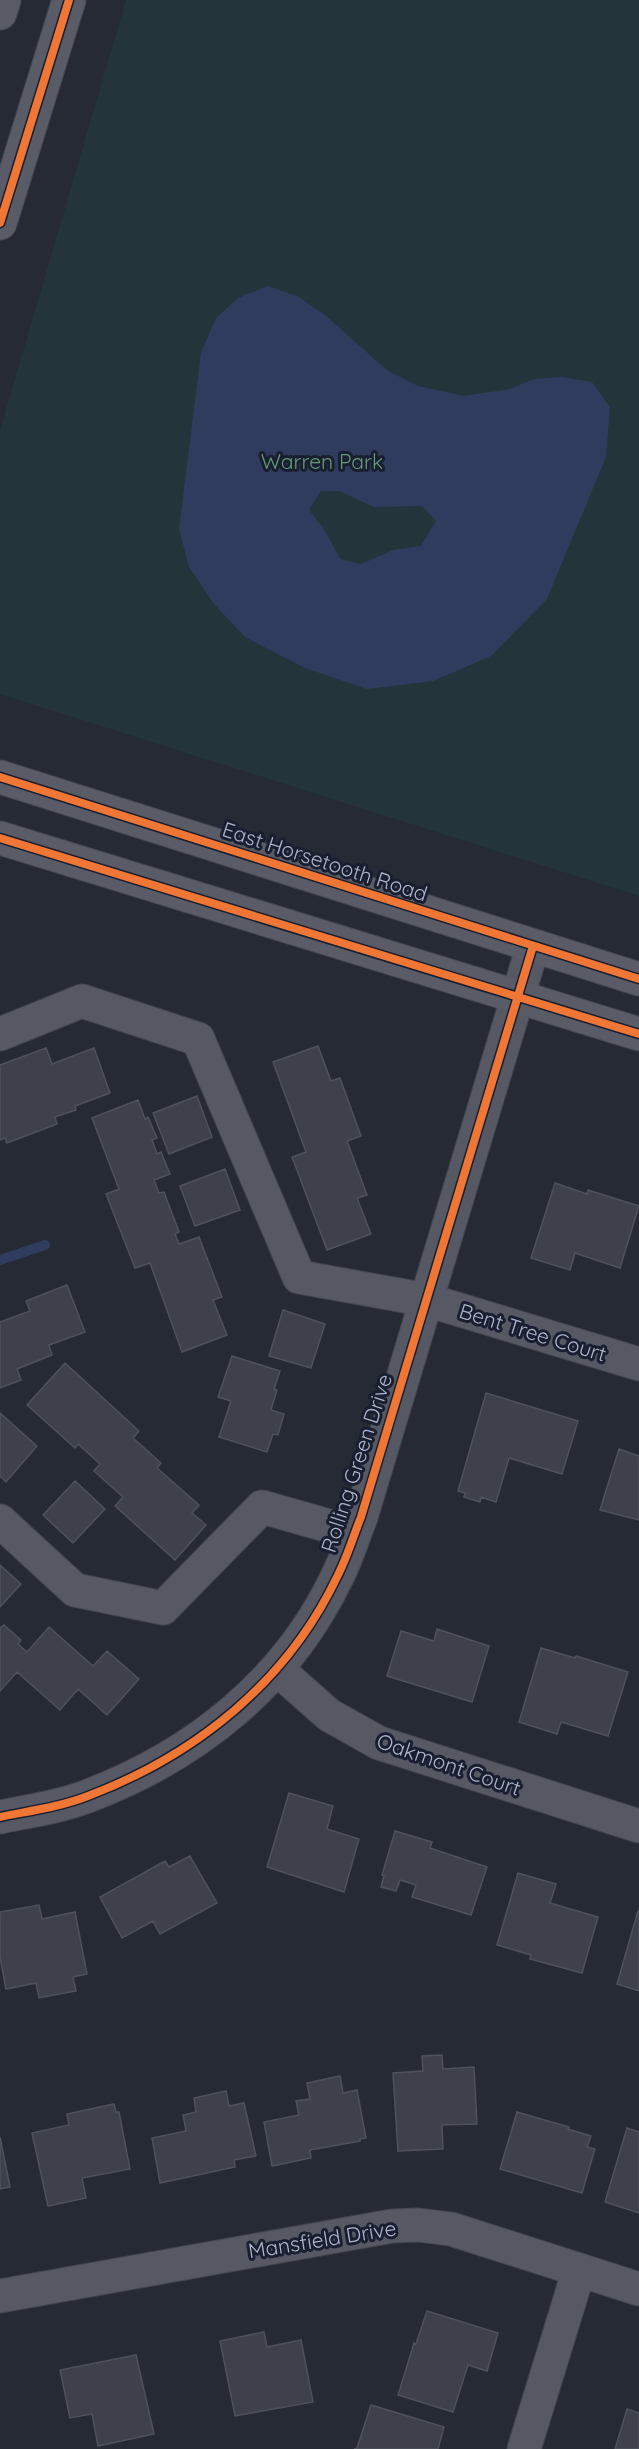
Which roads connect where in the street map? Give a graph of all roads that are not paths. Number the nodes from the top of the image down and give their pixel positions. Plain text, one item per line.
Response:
1 (4, 0) edge
2 (69, 0) edge
3 (0, 13) edge
4 (0, 223) edge
5 (0, 777) edge
6 (0, 838) edge
7 (532, 946) junction
8 (639, 979) edge
9 (518, 997) junction
10 (0, 1034) edge
11 (639, 1034) edge
12 (427, 1300) junction
13 (639, 1364) edge
14 (0, 1521) edge
15 (354, 1533) junction
16 (277, 1669) junction
17 (0, 1817) edge
18 (639, 1827) edge
19 (579, 2270) junction
20 (639, 2289) edge
21 (0, 2296) edge
22 (524, 2449) edge

1 - 3 main road
2 - 4 main road
5 - 7 main road, East Horsetooth Road
6 - 9 main road
7 - 8 main road, East Horsetooth Road
7 - 9 street, Rolling Green Drive
9 - 11 main road
9 - 12 street, Rolling Green Drive
10 - 12 street, Bent Tree Court
12 - 13 street, Bent Tree Court
12 - 15 street, Rolling Green Drive
14 - 15 street
15 - 16 street, Rolling Green Drive
16 - 17 street, Rolling Green Drive
16 - 18 street, Oakmont Court
19 - 20 street, Mansfield Drive
19 - 21 street, Mansfield Drive
19 - 22 street

